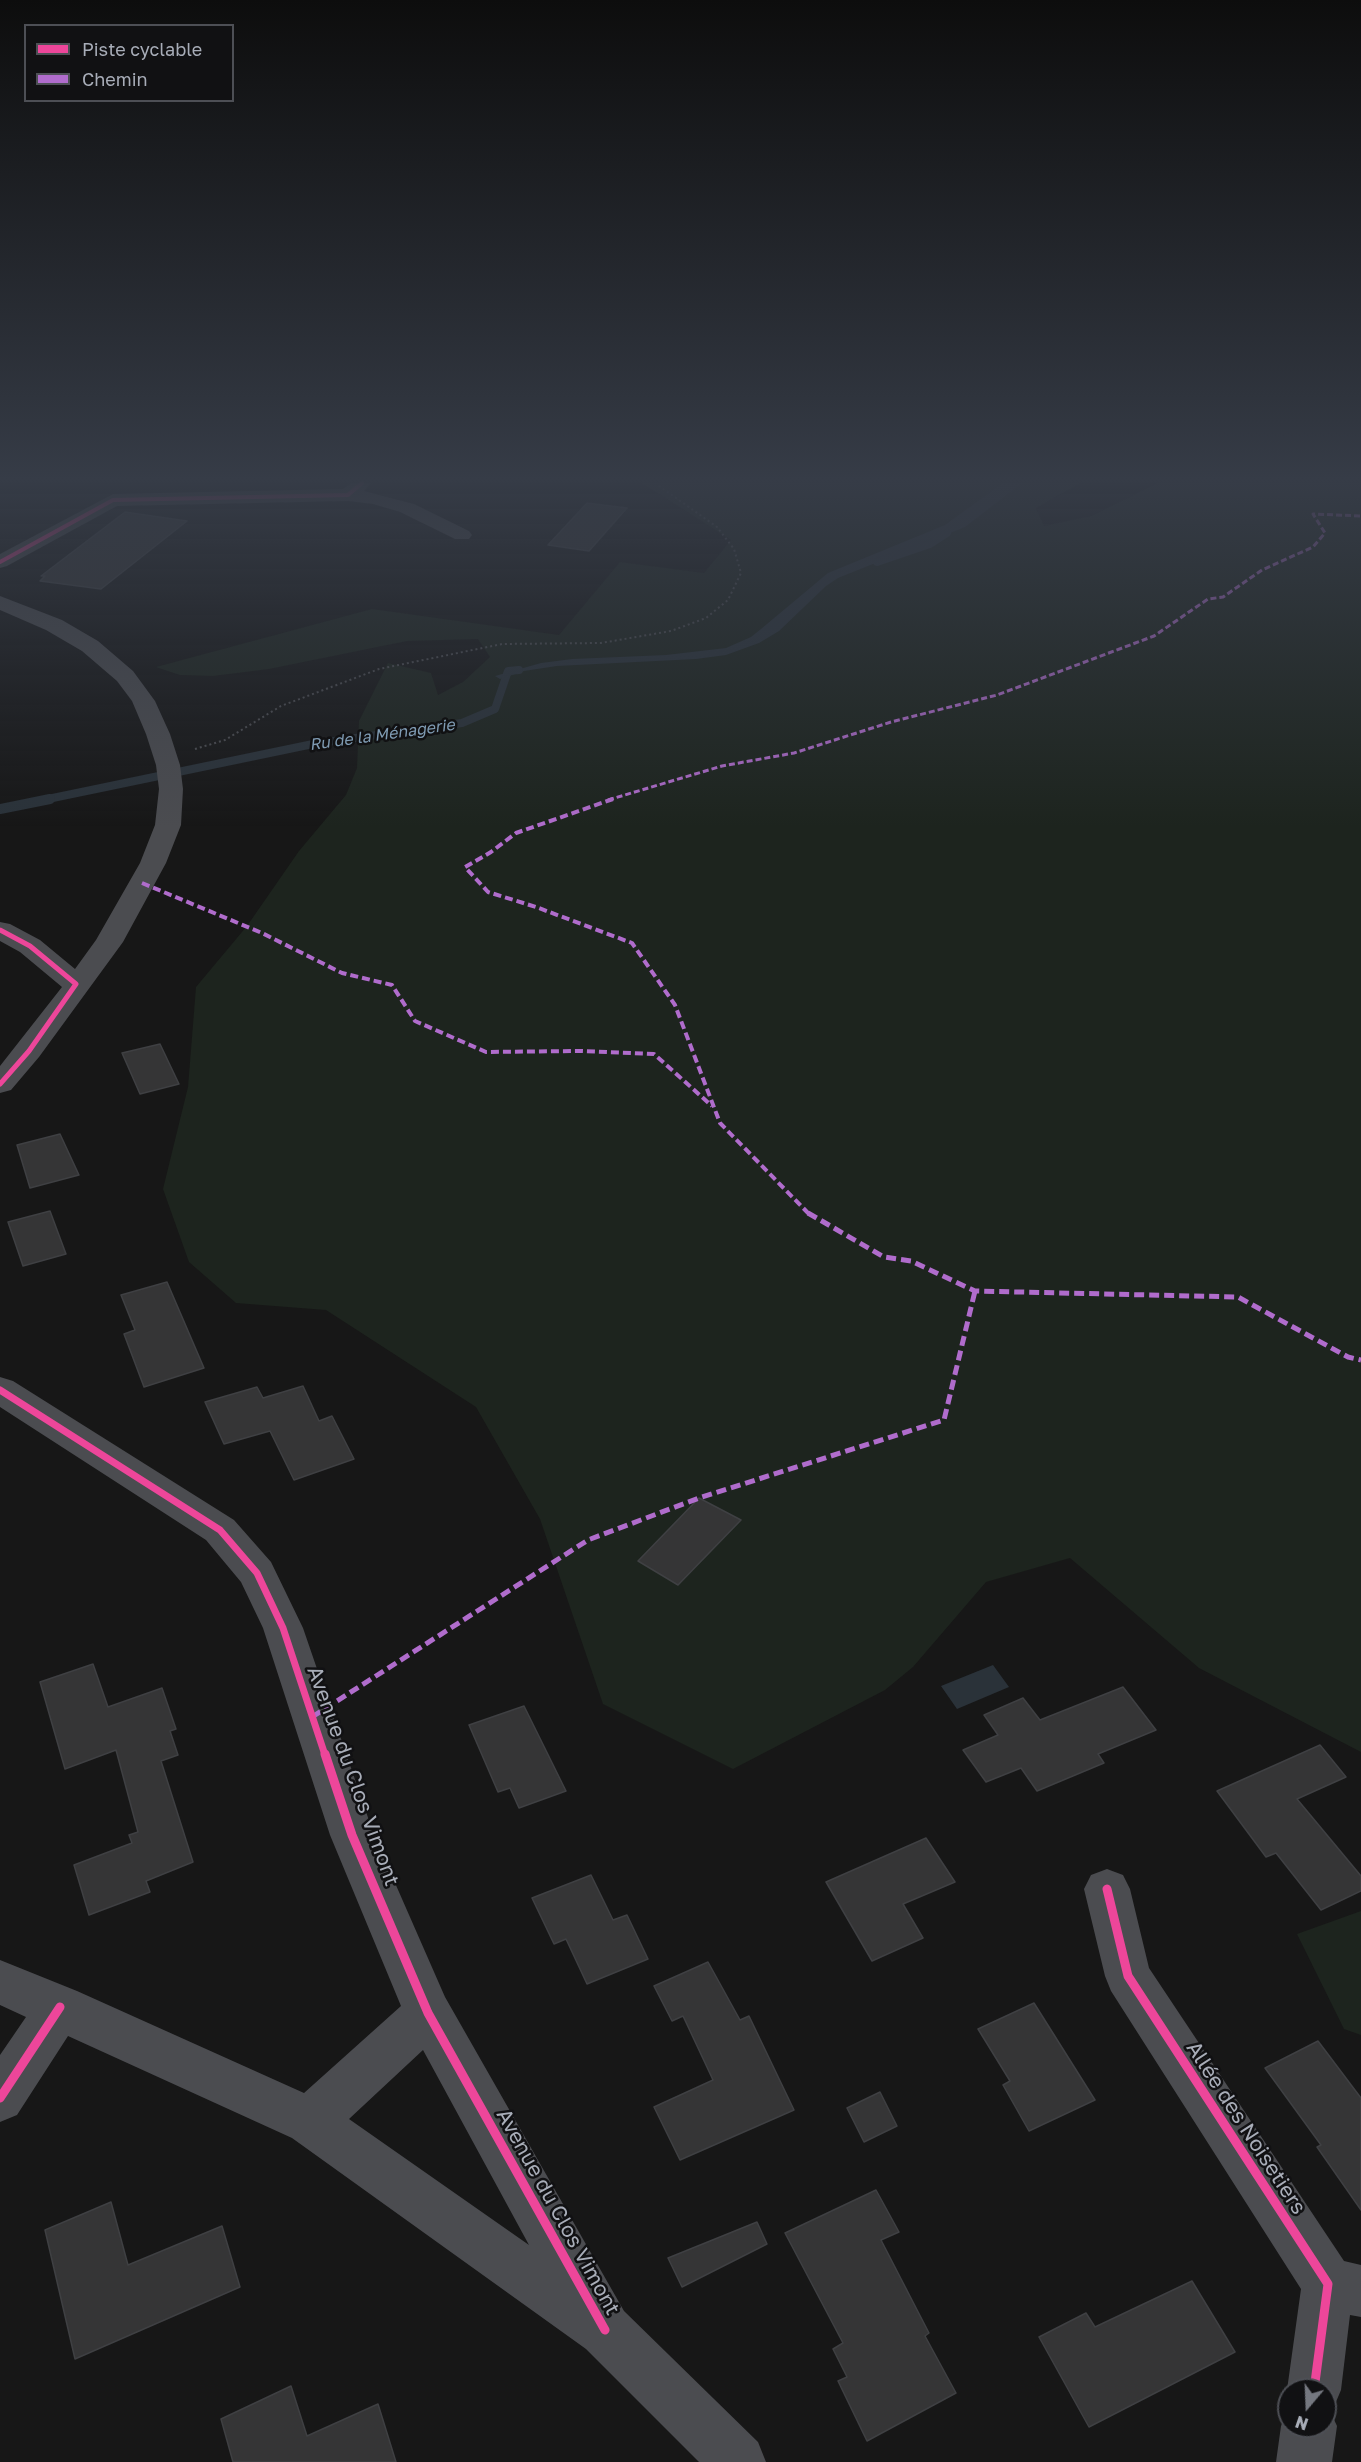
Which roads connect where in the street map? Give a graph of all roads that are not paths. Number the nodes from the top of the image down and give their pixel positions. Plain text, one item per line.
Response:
1 (0, 602) edge
2 (0, 930) edge
3 (76, 984) junction
4 (0, 1084) edge
5 (0, 1390) edge
6 (1107, 1889) dead end
7 (0, 1982) edge
8 (60, 2007) junction
9 (428, 2013) junction
10 (0, 2098) edge
11 (310, 2121) junction
12 (1344, 2288) edge
13 (605, 2330) junction
14 (1318, 2378) edge
15 (1307, 2438) edge
16 (738, 2462) edge
17 (1304, 2462) edge

1 - 3 street
2 - 3 street
3 - 4 street
5 - 9 street, Avenue du Clos Vimont
6 - 12 street, Allée des Noisetiers
7 - 8 street, Avenue du Clos Vimont
8 - 10 street
8 - 11 street, Avenue du Clos Vimont
9 - 11 street
9 - 13 street, Avenue du Clos Vimont
11 - 13 street, Avenue du Clos Vimont
12 - 14 street, Allée des Noisetiers
13 - 16 street, Avenue du Clos Vimont
15 - 17 street

